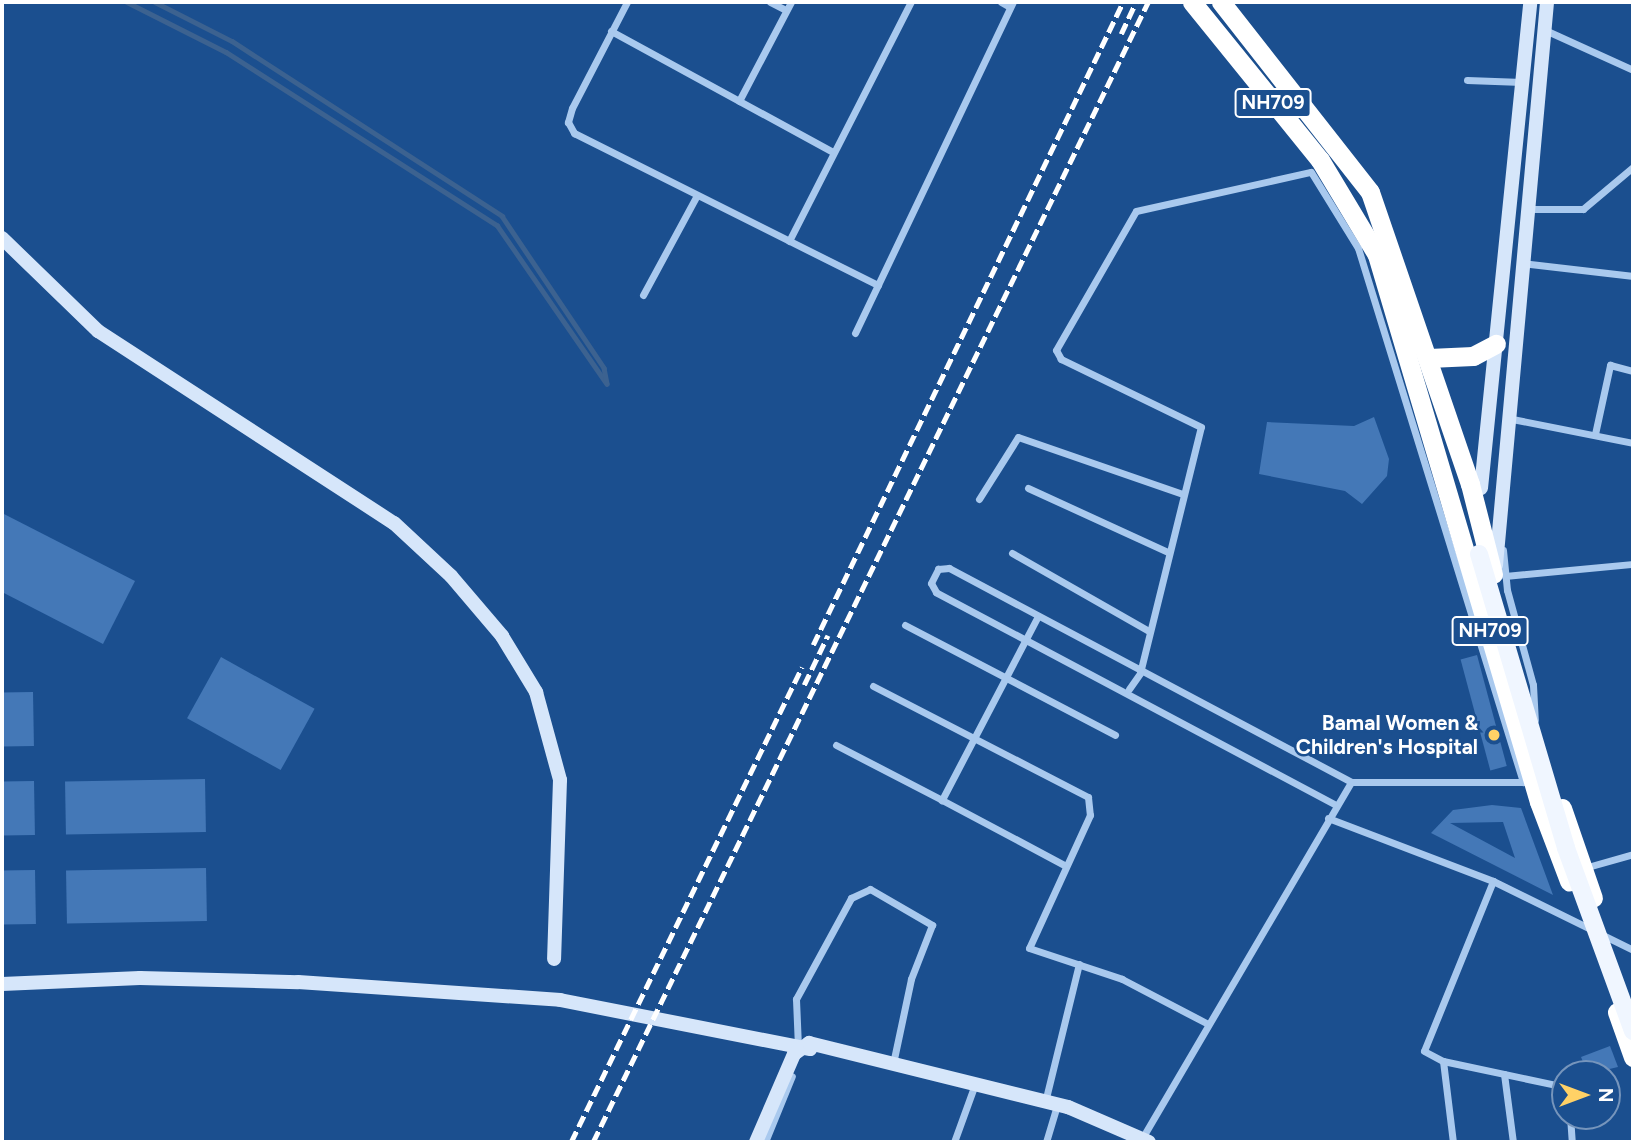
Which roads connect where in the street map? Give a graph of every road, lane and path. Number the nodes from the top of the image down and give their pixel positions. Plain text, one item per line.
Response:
1 (626, 2) edge
2 (770, 2) edge
3 (790, 2) edge
4 (911, 2) edge
5 (1001, 2) edge
6 (1192, 2) edge
7 (1222, 2) edge
8 (1530, 2) edge
9 (1547, 2) edge
10 (1012, 4) edge
11 (786, 10) junction
12 (1544, 30) junction
13 (611, 31) junction
14 (1633, 70) edge
15 (1467, 80) dead end
16 (1522, 82) junction
17 (739, 101) junction
18 (833, 152) junction
19 (1531, 159) junction
20 (1633, 167) edge
21 (696, 197) junction
22 (1533, 209) junction
23 (2, 238) edge
24 (789, 241) junction
25 (1530, 264) junction
26 (1633, 276) edge
27 (878, 285) junction
28 (643, 295) dead end
29 (855, 333) dead end
30 (1496, 344) junction
31 (1429, 358) junction
32 (1633, 371) edge
33 (1512, 419) junction
34 (1595, 434) junction
35 (1633, 443) edge
36 (1500, 480) junction
37 (1028, 488) dead end
38 (1476, 490) junction
39 (1183, 494) junction
40 (979, 499) dead end
41 (1452, 499) junction
42 (1168, 552) junction
43 (1012, 553) dead end
44 (1479, 554) dead end
45 (1633, 564) edge
46 (1501, 582) junction
47 (1038, 616) junction
48 (905, 625) dead end
49 (1149, 631) junction
50 (1029, 638) junction
51 (1140, 673) junction
52 (1008, 678) junction
53 (873, 685) dead end
54 (1129, 689) junction
55 (1115, 736) dead end
56 (978, 738) junction
57 (836, 745) dead end
58 (1351, 782) junction
59 (1536, 782) junction
60 (942, 800) junction
61 (1336, 805) junction
62 (1328, 818) junction
63 (1633, 854) edge
64 (1064, 864) junction
65 (1583, 868) junction
66 (1493, 881) junction
67 (1588, 931) junction
68 (1606, 940) junction
69 (1633, 950) edge
70 (554, 959) dead end
71 (1079, 964) junction
72 (2, 984) edge
73 (1633, 1012) edge
74 (1206, 1023) junction
75 (1633, 1031) edge
76 (798, 1047) junction
77 (1633, 1057) edge
78 (1443, 1061) junction
79 (893, 1064) junction
80 (1504, 1074) junction
81 (976, 1082) junction
82 (1551, 1084) edge
83 (1052, 1100) junction
84 (1147, 1139) edge
85 (756, 1142) edge
86 (765, 1142) edge
87 (954, 1142) edge
88 (1046, 1142) edge
89 (1158, 1142) edge
90 (1453, 1142) edge
91 (1513, 1142) edge

1 - 13 street
2 - 11 street
3 - 11 street
4 - 18 street
5 - 10 street
6 - 41 highway, NH709
7 - 31 highway, NH709
8 - 16 street
9 - 12 street
10 - 27 street
11 - 17 street
12 - 14 street
12 - 19 street
13 - 17 street
13 - 21 street
15 - 16 street
16 - 30 street
17 - 18 street
18 - 24 street
19 - 22 street
19 - 36 street
20 - 22 street
21 - 24 street
21 - 28 street
22 - 25 street
23 - 70 street
24 - 27 street
25 - 26 street
25 - 33 street
27 - 29 street
30 - 31 highway
30 - 38 street
31 - 38 highway, NH709
32 - 34 street
33 - 34 street
33 - 46 street
34 - 35 street
36 - 38 street
36 - 46 street
37 - 42 street
38 - 41 street
38 - 46 highway, NH709
39 - 40 street
39 - 42 street
39 - 59 street
41 - 59 highway, NH709
42 - 49 street
43 - 49 street
44 - 75 main road, bridge
45 - 46 street
46 - 59 highway, NH709
47 - 50 street
47 - 50 street
47 - 51 street
48 - 52 street
49 - 51 street
50 - 52 street
50 - 54 street
51 - 54 street
51 - 58 street
52 - 55 street
52 - 56 street
53 - 56 street
54 - 61 street
56 - 60 street
56 - 64 street
57 - 60 street
58 - 59 street
58 - 61 street
59 - 65 highway, NH709
59 - 67 highway, NH709
60 - 64 street
61 - 62 street
62 - 66 street
62 - 74 street
63 - 65 street
64 - 71 street
65 - 68 highway, NH709
66 - 67 street
66 - 78 street
67 - 68 street
67 - 77 highway, NH709
68 - 69 street
68 - 73 highway, NH709
71 - 74 street
71 - 83 street
72 - 76 street
74 - 84 street
76 - 79 street
76 - 79 street
76 - 86 street
78 - 80 street
78 - 90 street
79 - 81 street
80 - 82 street
80 - 91 street
81 - 83 street
81 - 87 street
83 - 84 street
83 - 88 street
84 - 85 street, bridge
84 - 89 street

